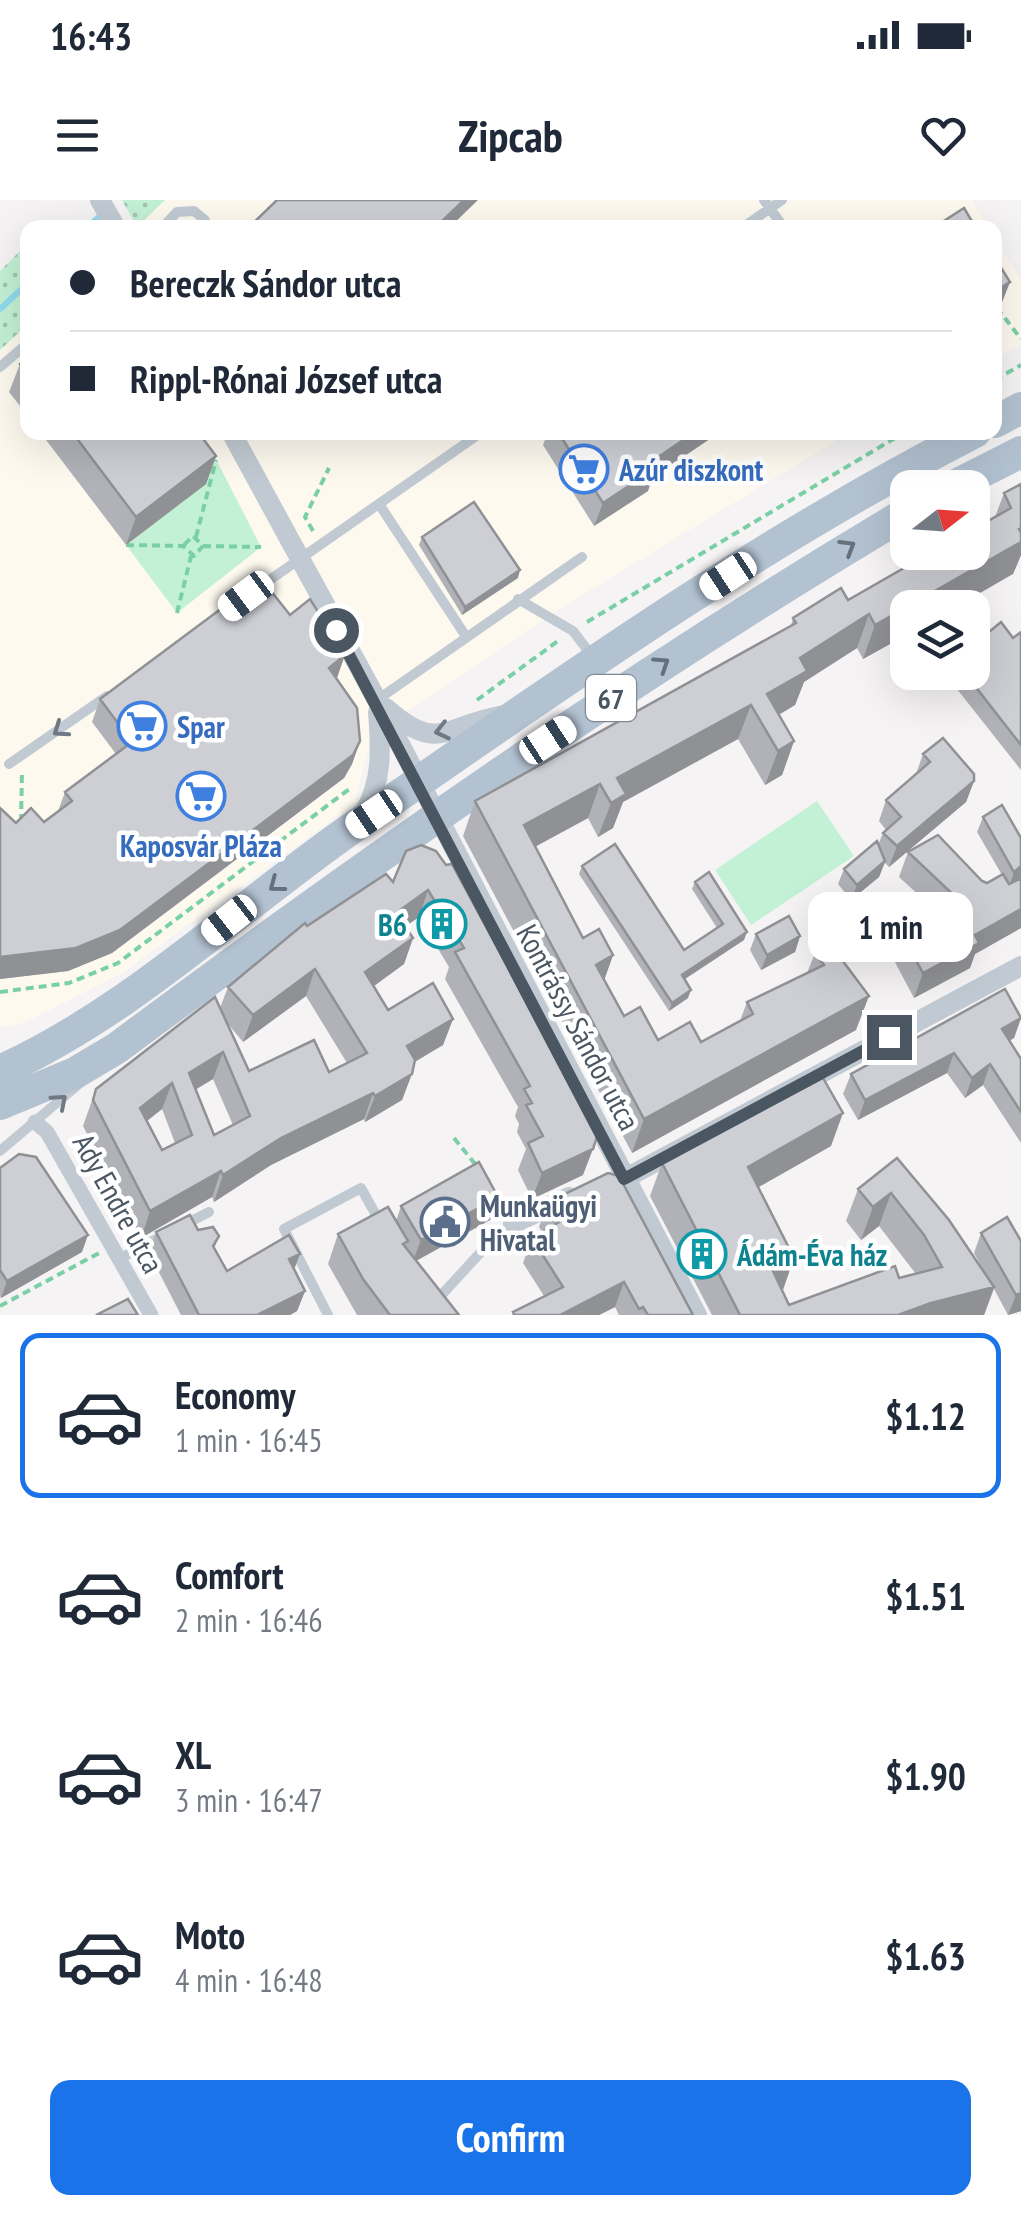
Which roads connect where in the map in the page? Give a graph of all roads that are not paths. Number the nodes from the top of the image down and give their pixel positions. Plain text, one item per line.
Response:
1 (782, 200) edge
2 (766, 203) edge
3 (170, 220) edge
4 (205, 220) edge
5 (20, 350) edge
6 (0, 367) edge
7 (234, 440) edge
8 (471, 440) edge
9 (960, 440) edge
10 (1021, 452) edge
11 (986, 470) edge
12 (379, 504) junction
13 (890, 523) edge
14 (582, 556) dead end
15 (298, 558) junction
16 (518, 599) junction
17 (226, 611) edge
18 (465, 636) junction
19 (595, 660) junction
20 (115, 690) edge
21 (376, 700) junction
22 (518, 713) junction
23 (9, 764) dead end
24 (419, 784) junction
25 (438, 818) junction
26 (354, 827) junction
27 (382, 856) junction
28 (466, 874) junction
29 (1021, 966) edge
30 (117, 1048) junction
31 (40, 1050) junction
32 (0, 1059) edge
33 (0, 1071) edge
34 (0, 1104) edge
35 (35, 1122) junction
36 (0, 1151) edge
37 (611, 1179) junction
38 (209, 1212) dead end
39 (512, 1224) joint
40 (386, 1234) edge
41 (115, 1252) junction
42 (426, 1292) edge
43 (436, 1302) junction
44 (151, 1315) edge
45 (328, 1315) edge
46 (445, 1315) edge
47 (697, 1315) edge

1 - 2 lane
3 - 4 lane
5 - 6 lane
7 - 15 street, Kontrássy Sándor utca
8 - 12 lane
9 - 19 main road, 67
10 - 11 main road
12 - 15 lane
12 - 18 lane
25 -> 13 main road, 67
14 - 16 lane
15 - 17 lane
15 - 21 street, Kontrássy Sándor utca
16 - 18 lane
16 - 19 lane
18 - 21 lane
19 - 22 main road, 67
20 -> 23 lane
22 -> 21 street
21 - 24 street, Kontrássy Sándor utca
21 - 26 street
22 - 24 main road, 67
24 - 25 street, Kontrássy Sándor utca
24 - 26 main road, 67
25 - 27 main road, 67
25 - 28 street, Kontrássy Sándor utca
26 -> 31 main road, 67
27 - 28 street
27 - 30 main road, 67
28 - 37 street, Kontrássy Sándor utca
29 - 37 street
30 - 34 main road, 67
35 -> 30 lane
31 - 32 main road
31 - 33 main road, 67
35 - 36 lane
35 - 41 street, Ady Endre utca
37 - 39 street
37 - 47 street, Kontrássy Sándor utca
38 - 41 lane
39 - 43 lane
40 - 45 lane
41 - 44 street, Ady Endre utca
42 - 43 lane
43 - 46 lane

